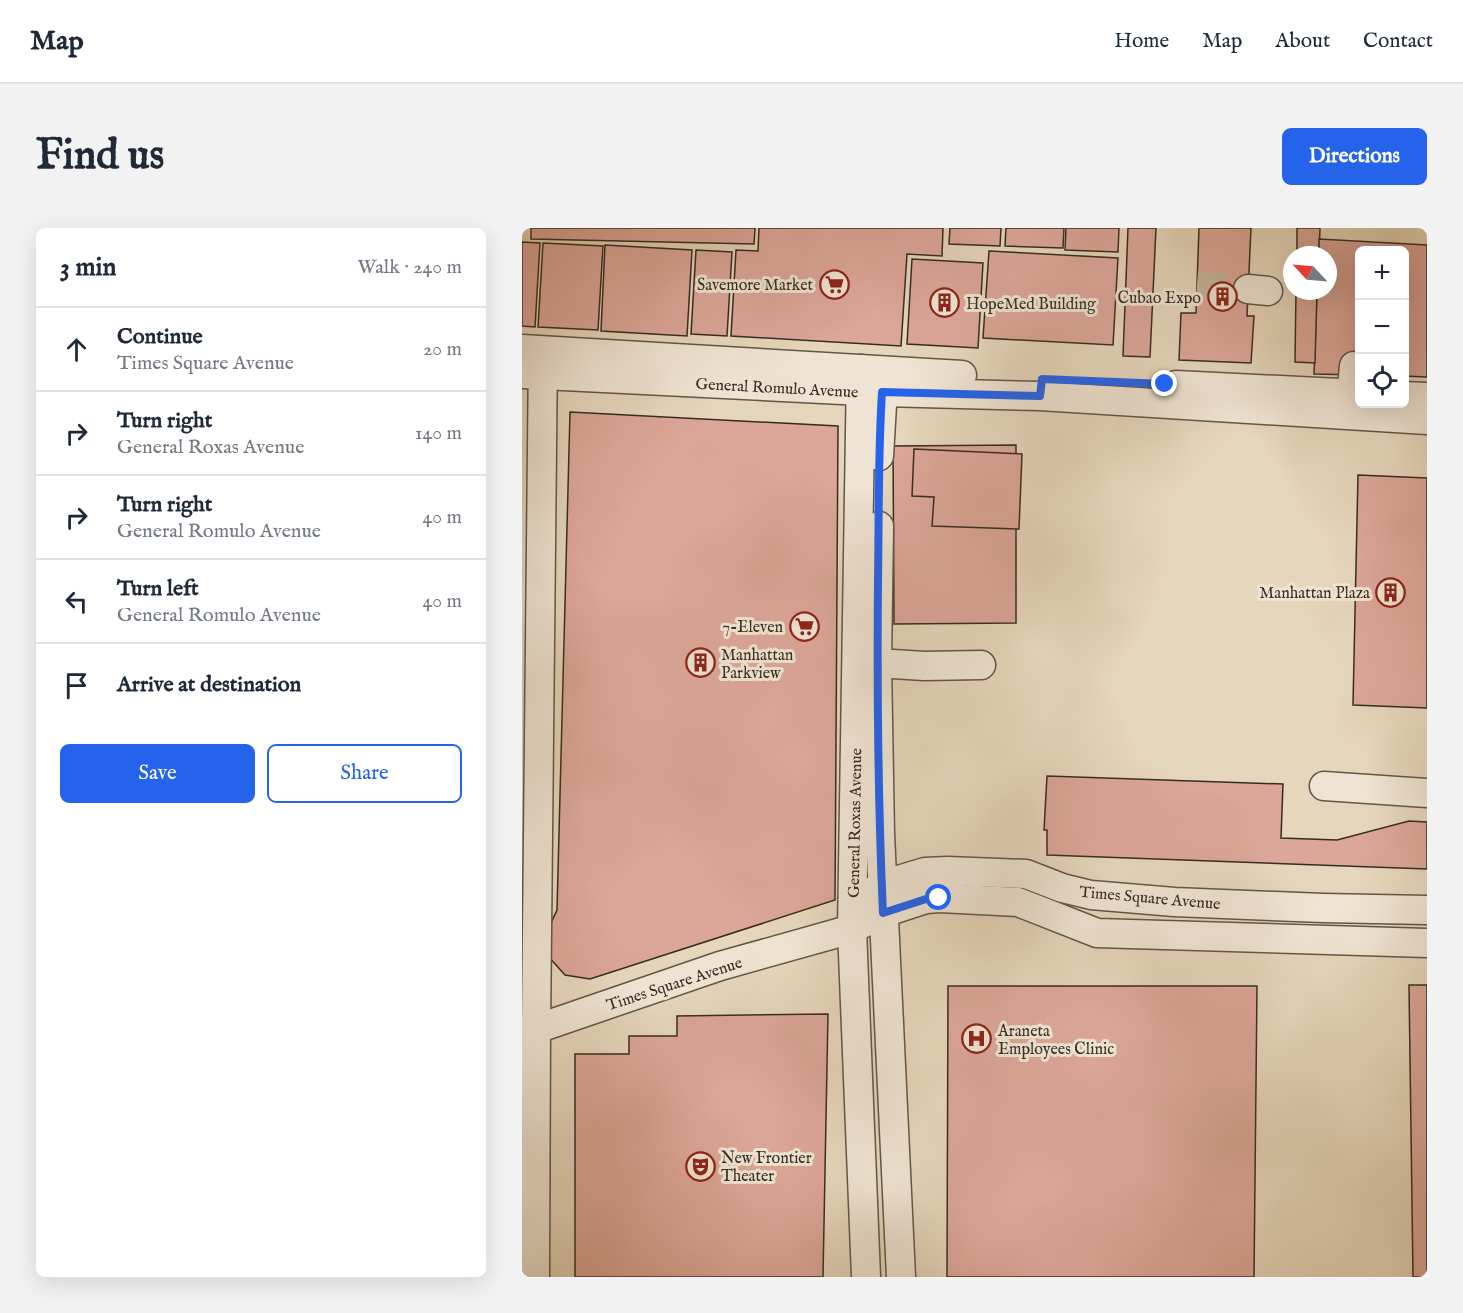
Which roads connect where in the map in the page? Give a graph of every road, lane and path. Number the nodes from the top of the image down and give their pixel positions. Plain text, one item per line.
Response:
1 (533, 363) edge
2 (872, 381) junction
3 (1354, 392) edge
4 (1409, 396) edge
5 (1427, 397) edge
6 (1427, 420) edge
7 (878, 663) junction
8 (981, 665) dead end
9 (1324, 786) dead end
10 (1427, 793) edge
11 (882, 885) junction
12 (1427, 910) edge
13 (883, 913) junction
14 (844, 924) junction
15 (1427, 943) edge
16 (529, 1029) edge
17 (535, 1277) edge
18 (866, 1277) edge
19 (901, 1277) edge

1 - 2 street, General Romulo Avenue
1 - 16 street
2 - 3 street, General Romulo Avenue
2 - 7 street, General Roxas Avenue
2 - 14 street, General Roxas Avenue
3 - 6 street, General Romulo Avenue
4 - 5 street
7 - 8 street
7 - 11 street, General Roxas Avenue
9 - 10 street
11 - 12 street, Times Square Avenue
11 - 13 street, General Roxas Avenue
11 - 14 street, Times Square Avenue
13 - 14 street, Times Square Avenue
13 - 15 street, Times Square Avenue
13 - 19 street, General Roxas Avenue
14 - 16 street, Times Square Avenue
14 - 18 street, General Roxas Avenue
16 - 17 street

